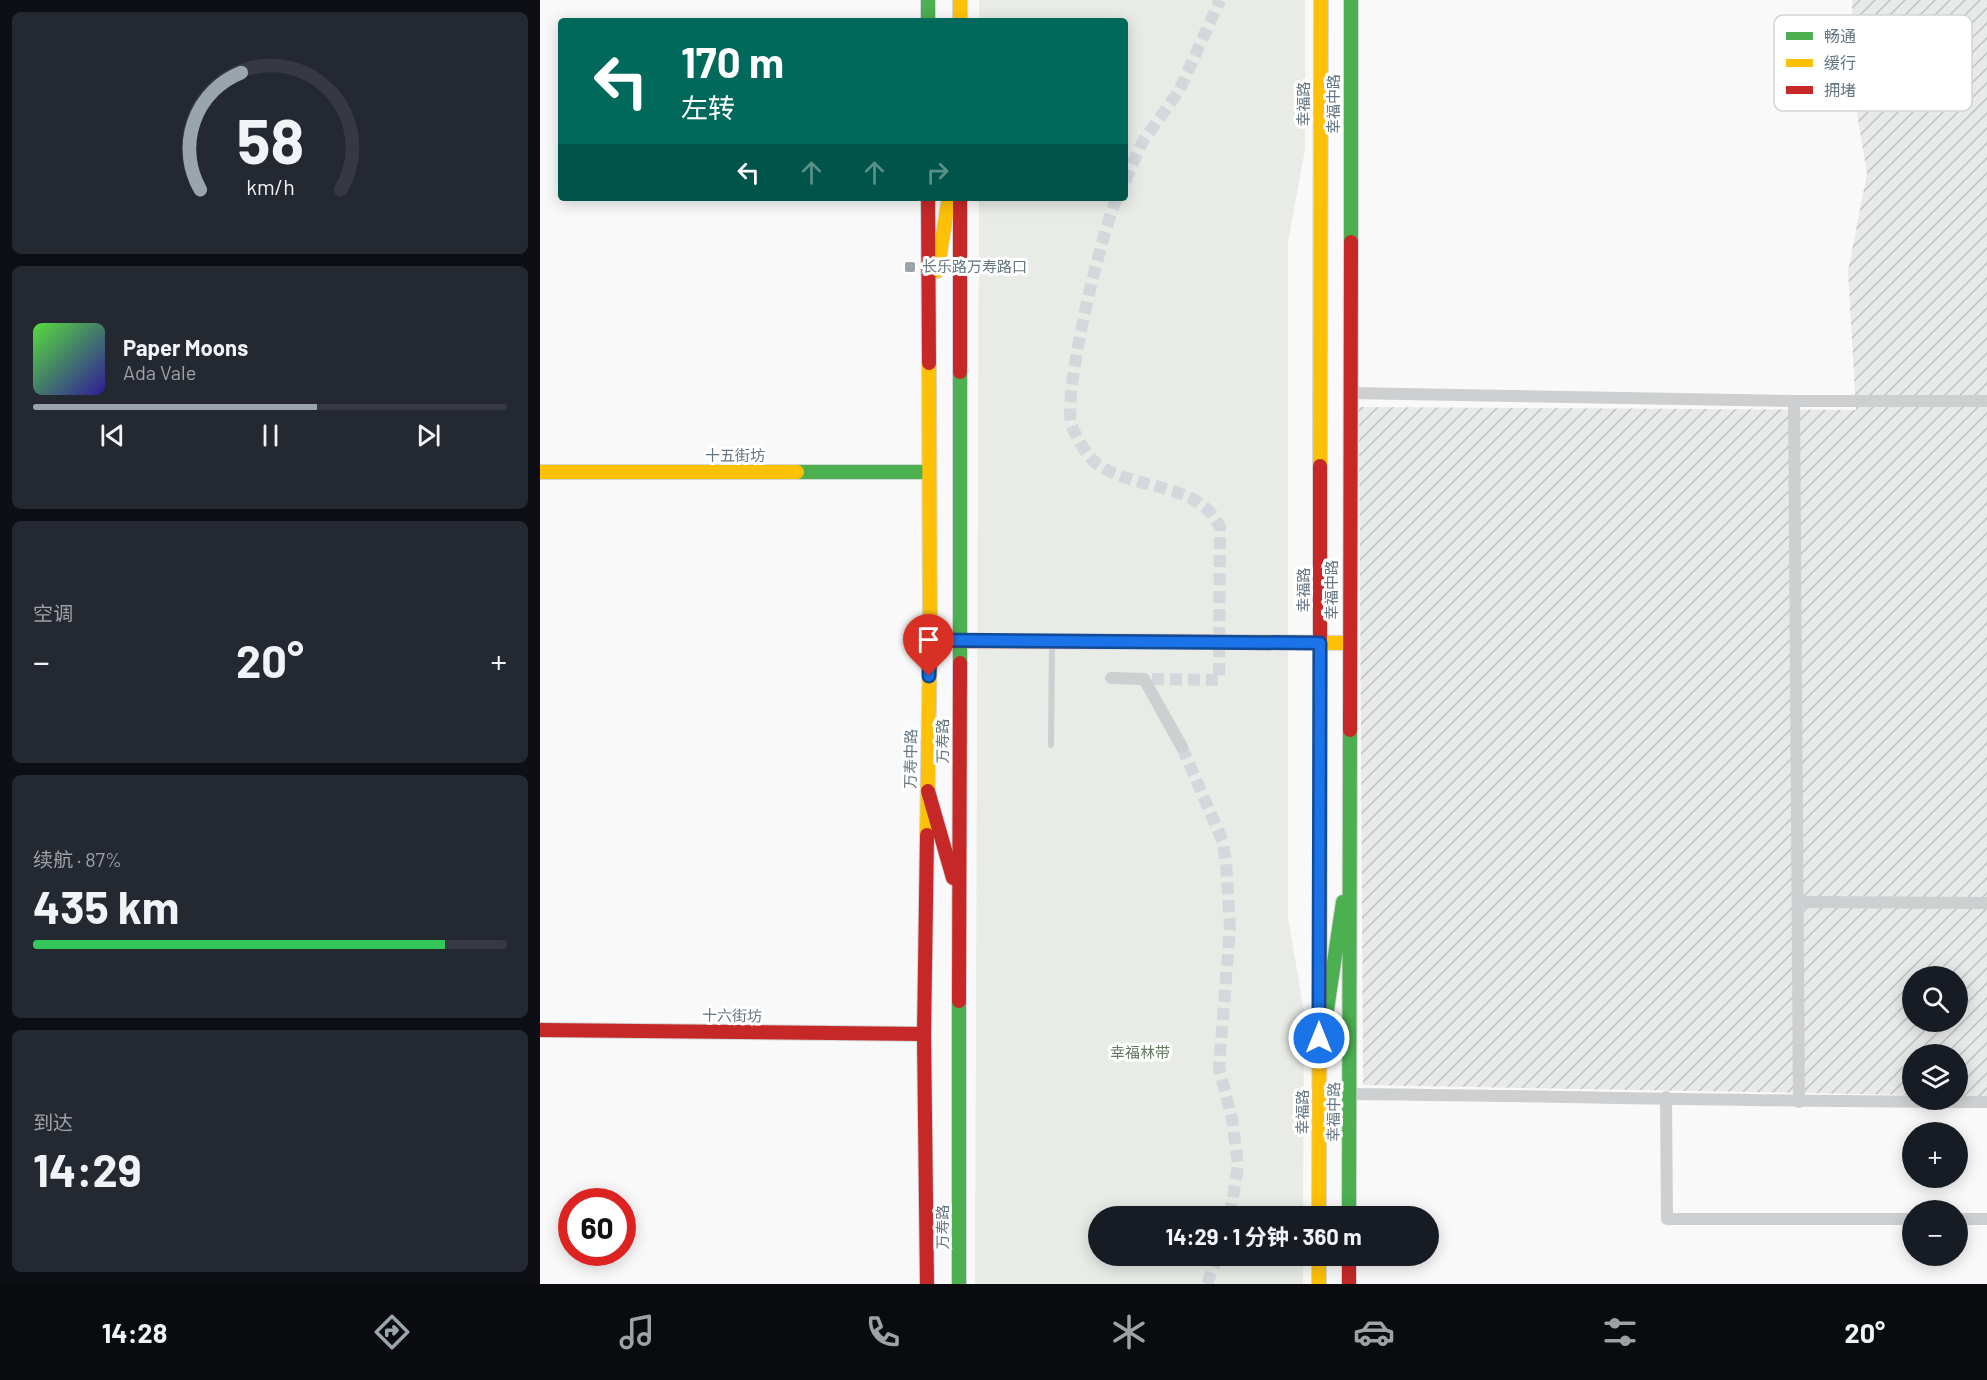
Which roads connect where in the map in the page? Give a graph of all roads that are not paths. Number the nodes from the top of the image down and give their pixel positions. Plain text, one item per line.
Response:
1 (928, 0) edge
2 (960, 0) edge
3 (1321, 0) edge
4 (1351, 0) edge
5 (928, 18) edge
6 (960, 18) edge
7 (928, 201) edge
8 (948, 201) edge
9 (960, 201) edge
10 (929, 316) junction
11 (1349, 393) junction
12 (1794, 401) junction
13 (1987, 401) edge
14 (540, 472) edge
15 (929, 472) junction
16 (930, 640) junction
17 (960, 641) junction
18 (1052, 641) junction
19 (1320, 643) junction
20 (1349, 643) junction
21 (1111, 678) dead end
22 (1051, 745) dead end
23 (1182, 747) tunnel mouth
24 (927, 791) junction
25 (1351, 846) junction
26 (960, 901) junction
27 (1798, 902) junction
28 (1987, 903) edge
29 (540, 1030) edge
30 (924, 1034) junction
31 (1319, 1061) junction
32 (1351, 1094) junction
33 (1666, 1097) junction
34 (1799, 1102) junction
35 (1987, 1102) edge
36 (1319, 1206) edge
37 (1350, 1206) edge
38 (1902, 1219) edge
39 (1968, 1219) edge
40 (1987, 1219) edge
41 (1319, 1266) edge
42 (1349, 1266) edge
43 (927, 1284) edge
44 (959, 1284) edge
45 (1319, 1284) edge
46 (1349, 1284) edge

1 - 5 main road
2 - 6 main road
3 - 19 main road, 幸福路
4 - 11 main road, 幸福中路
7 - 10 main road, 万寿中路
8 - 10 main road
9 - 17 main road, 万寿路
10 - 15 main road, 万寿中路
11 - 12 street
11 - 20 main road, 幸福中路
12 - 13 street
12 - 27 street
14 - 15 main road, 十五街坊
15 - 16 main road, 万寿中路
16 - 17 main road
16 - 24 main road, 万寿中路
17 - 18 main road
17 - 26 main road, 万寿路
18 - 19 main road
18 - 22 lane
19 - 20 main road
19 - 31 main road, 幸福路
20 - 25 main road, 幸福中路
21 - 23 street
24 - 26 main road
24 - 30 main road, 万寿中路
25 - 31 main road
25 - 32 main road, 幸福中路
26 - 44 main road, 万寿路
27 - 28 street
27 - 34 street
29 - 30 main road, 十六街坊
30 - 43 main road, 万寿中路
31 - 36 main road, 幸福路
32 - 33 street
32 - 37 main road, 幸福中路
33 - 34 street
33 - 38 street
34 - 35 street
39 - 40 street
41 - 45 main road
42 - 46 main road

